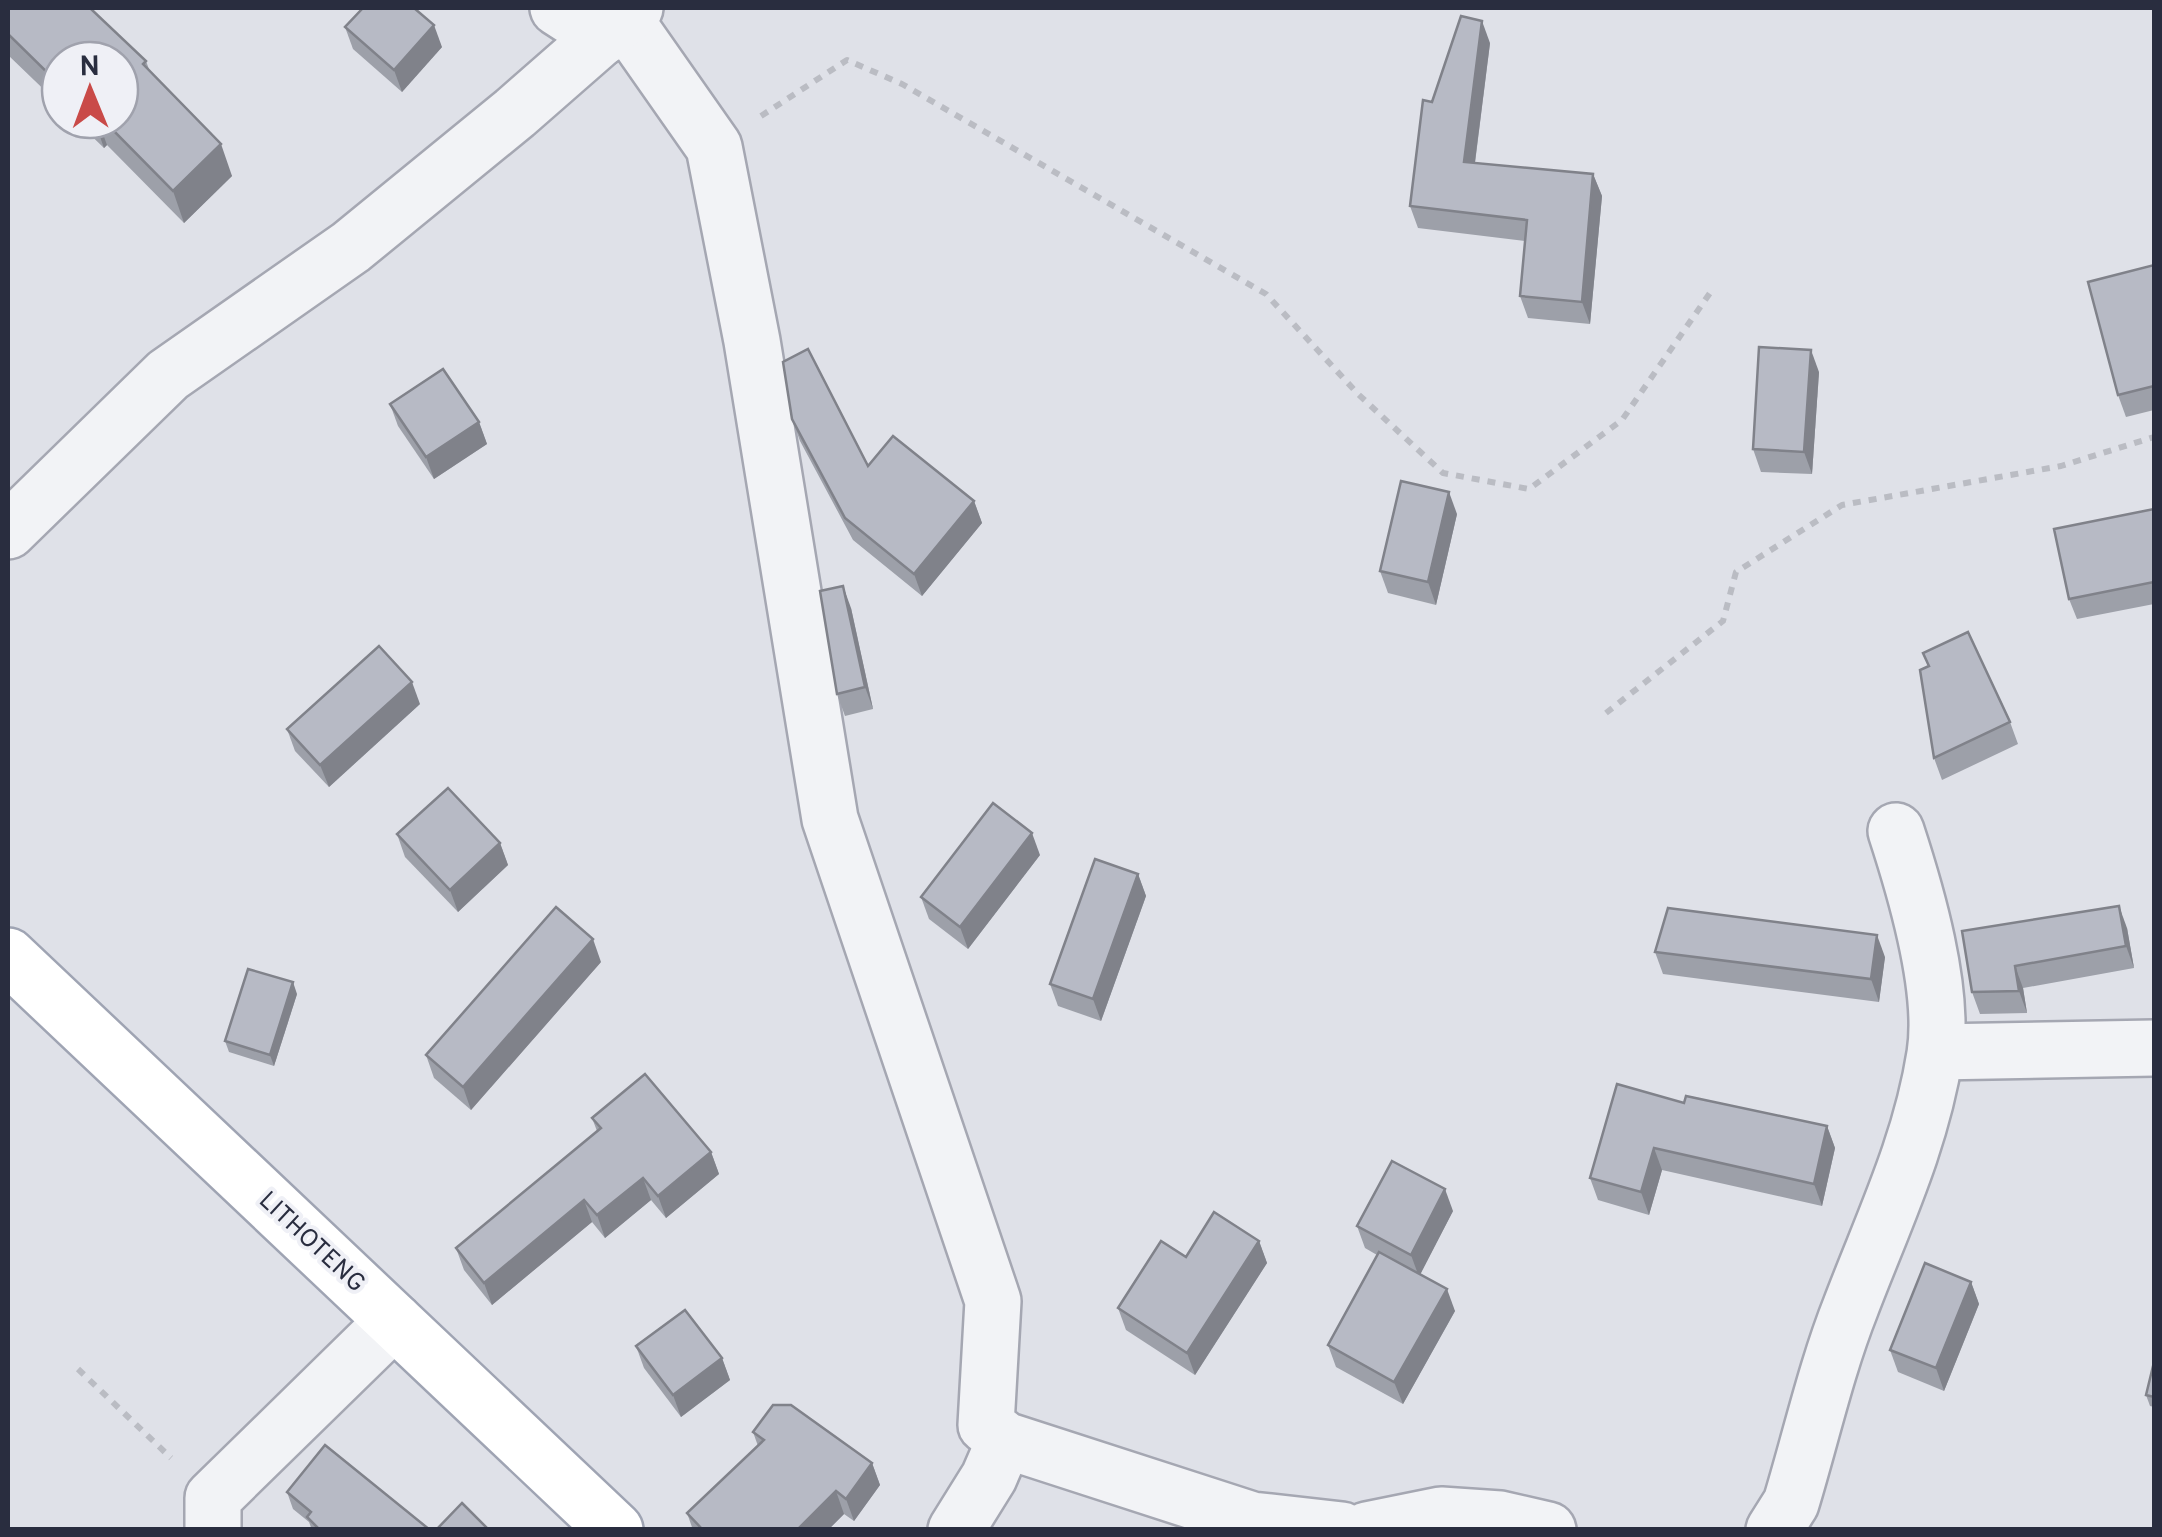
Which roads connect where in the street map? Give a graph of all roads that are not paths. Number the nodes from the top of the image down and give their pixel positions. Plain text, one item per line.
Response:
1 (558, 8) edge
2 (621, 22) edge
3 (8, 531) edge
4 (1896, 830) dead end
5 (8, 956) edge
6 (2154, 1048) edge
7 (1936, 1052) junction
8 (394, 1321) junction
9 (1005, 1440) junction
10 (213, 1514) edge
11 (615, 1530) edge
12 (956, 1530) edge
13 (1342, 1530) edge
14 (1366, 1530) edge
15 (1548, 1530) edge
16 (1774, 1530) edge

1 - 2 street
2 - 3 street
2 - 9 street
4 - 7 street
5 - 8 main road, LITHOTENG
6 - 7 street
7 - 16 street
8 - 10 street
8 - 11 main road, LITHOTENG
9 - 12 street
9 - 13 street
14 - 15 street

